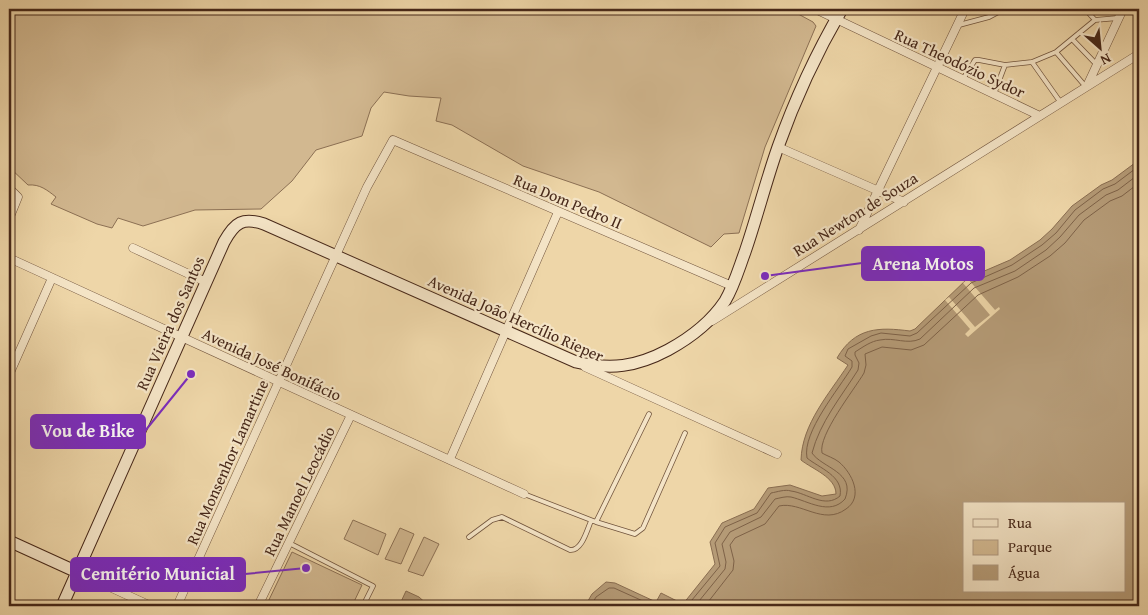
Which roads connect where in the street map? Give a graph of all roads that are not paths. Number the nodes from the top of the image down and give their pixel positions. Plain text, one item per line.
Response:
1 (815, 9) edge
2 (965, 9) edge
3 (1004, 9) edge
4 (1086, 9) edge
5 (1123, 9) edge
6 (839, 14) edge
7 (1119, 18) junction
8 (1095, 20) junction
9 (957, 25) junction
10 (1073, 40) junction
11 (1056, 52) junction
12 (1139, 54) edge
13 (1032, 62) junction
14 (1097, 64) junction
15 (1006, 65) junction
16 (937, 67) junction
17 (963, 79) junction
18 (1086, 87) junction
19 (994, 94) junction
20 (1061, 103) junction
21 (1040, 116) junction
22 (393, 140) joint
23 (778, 147) junction
24 (9, 188) edge
25 (878, 190) junction
26 (904, 202) junction
27 (558, 212) junction
28 (9, 219) edge
29 (240, 222) joint
30 (859, 231) junction
31 (133, 248) dead end
32 (336, 256) junction
33 (9, 258) edge
34 (52, 278) junction
35 (206, 282) junction
36 (732, 286) junction
37 (702, 328) junction
38 (506, 331) junction
39 (182, 337) junction
40 (576, 362) junction
41 (9, 375) edge
42 (279, 382) junction
43 (648, 414) dead end
44 (351, 415) junction
45 (685, 433) dead end
46 (777, 454) dead end
47 (450, 460) junction
48 (524, 494) joint
49 (591, 520) junction
50 (596, 522) junction
51 (469, 537) dead end
52 (9, 542) edge
53 (289, 543) junction
54 (77, 572) junction
55 (62, 606) edge
56 (151, 606) edge
57 (177, 606) edge
58 (258, 606) edge
59 (363, 606) edge

1 - 6 street, Rua Theodózio Sydor
2 - 9 street
3 - 9 lane
4 - 8 lane
5 - 7 street
6 - 16 street, Rua Theodózio Sydor
6 - 23 main road
7 - 8 lane
7 - 14 street
8 - 10 lane
9 - 16 street
10 - 11 lane
10 - 14 lane
11 - 13 lane
11 - 18 lane
12 - 18 street, Rua Newton de Souza
13 - 15 lane
13 - 20 lane
14 - 18 street
15 - 17 lane
15 - 19 lane
16 - 17 street, Rua Theodózio Sydor
16 - 25 street
17 - 19 street, Rua Theodózio Sydor
18 - 20 street, Rua Newton de Souza
19 - 21 street, Rua Theodózio Sydor
20 - 21 street, Rua Newton de Souza
21 - 26 street, Rua Newton de Souza
22 - 27 street, Rua Dom Pedro II
22 - 32 street, Rua Monsenhor Lamartine
23 - 25 street
23 - 36 main road
24 - 28 street
25 - 26 street
25 - 30 street
26 - 30 street, Rua Newton de Souza
27 - 36 street, Rua Dom Pedro II
27 - 38 street
29 - 32 main road, Avenida João Hercílio Rieper
29 - 35 main road, Rua Vieira dos Santos
30 - 37 street, Rua Newton de Souza
31 - 35 street
32 - 38 main road, Avenida João Hercílio Rieper
32 - 42 street, Rua Monsenhor Lamartine
33 - 34 street, Avenida José Bonifácio
34 - 39 street, Avenida José Bonifácio
34 - 41 street
35 - 39 main road, Rua Vieira dos Santos
36 - 37 main road
37 - 40 main road, Rua Newton de Souza
38 - 40 main road, Avenida João Hercílio Rieper
38 - 47 street
39 - 42 street, Avenida José Bonifácio
39 - 54 main road, Rua Vieira dos Santos
40 - 46 street, Avenida João Hercílio Rieper
42 - 44 street, Avenida José Bonifácio
42 - 57 street, Rua Monsenhor Lamartine
43 - 50 lane
44 - 47 street, Avenida José Bonifácio
44 - 53 street, Rua Manoel Leocádio
45 - 50 lane
47 - 48 street, Avenida José Bonifácio
48 - 49 lane
49 - 50 lane
49 - 51 lane
52 - 54 main road
53 - 58 street, Rua Manoel Leocádio
53 - 59 lane
54 - 55 main road, Rua Vieira dos Santos
54 - 56 street

